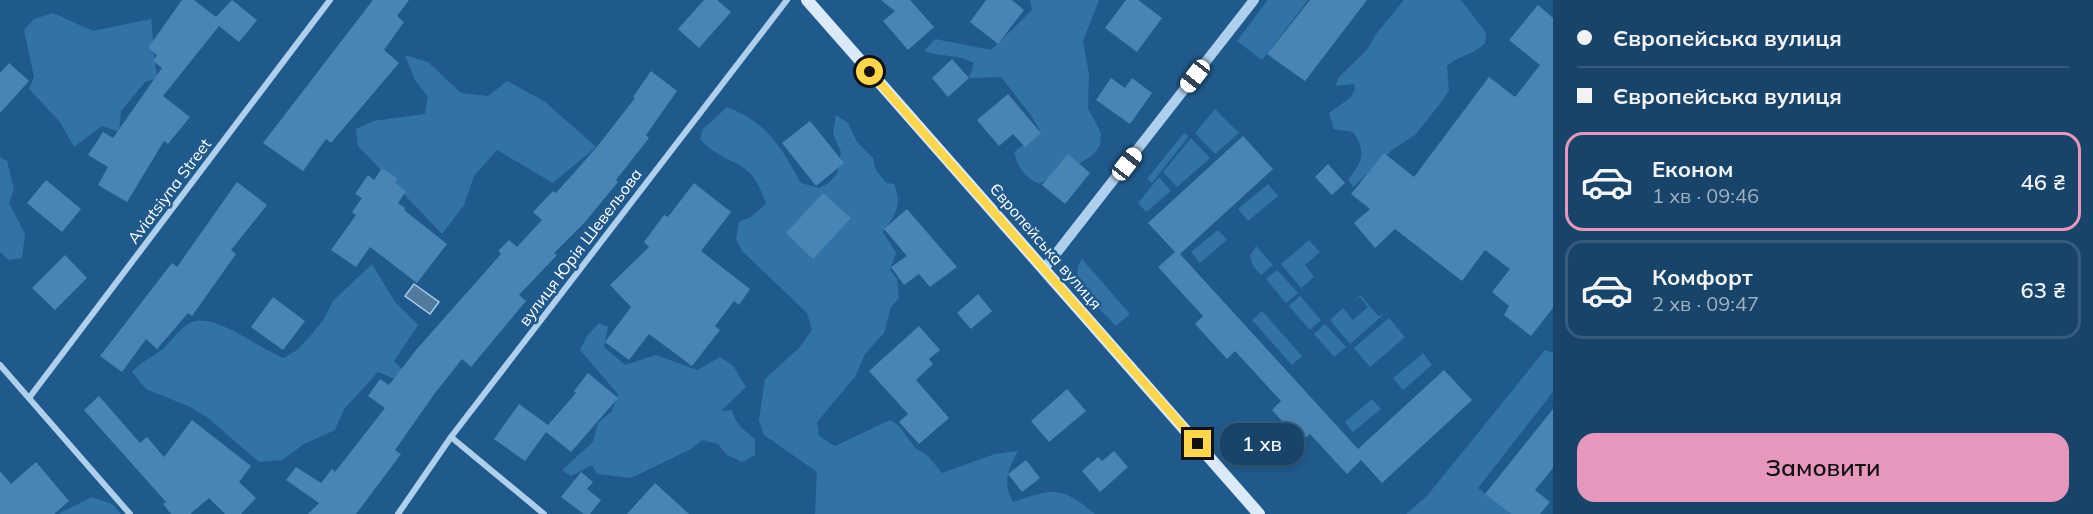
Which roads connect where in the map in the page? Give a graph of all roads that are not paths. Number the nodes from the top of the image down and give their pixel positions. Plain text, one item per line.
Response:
1 (330, 0) edge
2 (787, 0) edge
3 (807, 0) edge
4 (1254, 0) edge
5 (1044, 269) junction
6 (0, 365) edge
7 (29, 398) junction
8 (451, 437) junction
9 (130, 514) edge
10 (398, 514) edge
11 (544, 514) edge
12 (1259, 514) edge

1 - 7 street, Aviatsiyna Street
2 - 8 street, вулиця Юрія Шевельова
3 - 5 main road, Європейська вулиця
4 - 5 street
5 - 12 main road, Європейська вулиця
6 - 7 street
7 - 9 street
8 - 10 street, вулиця Юрія Шевельова
8 - 11 street

